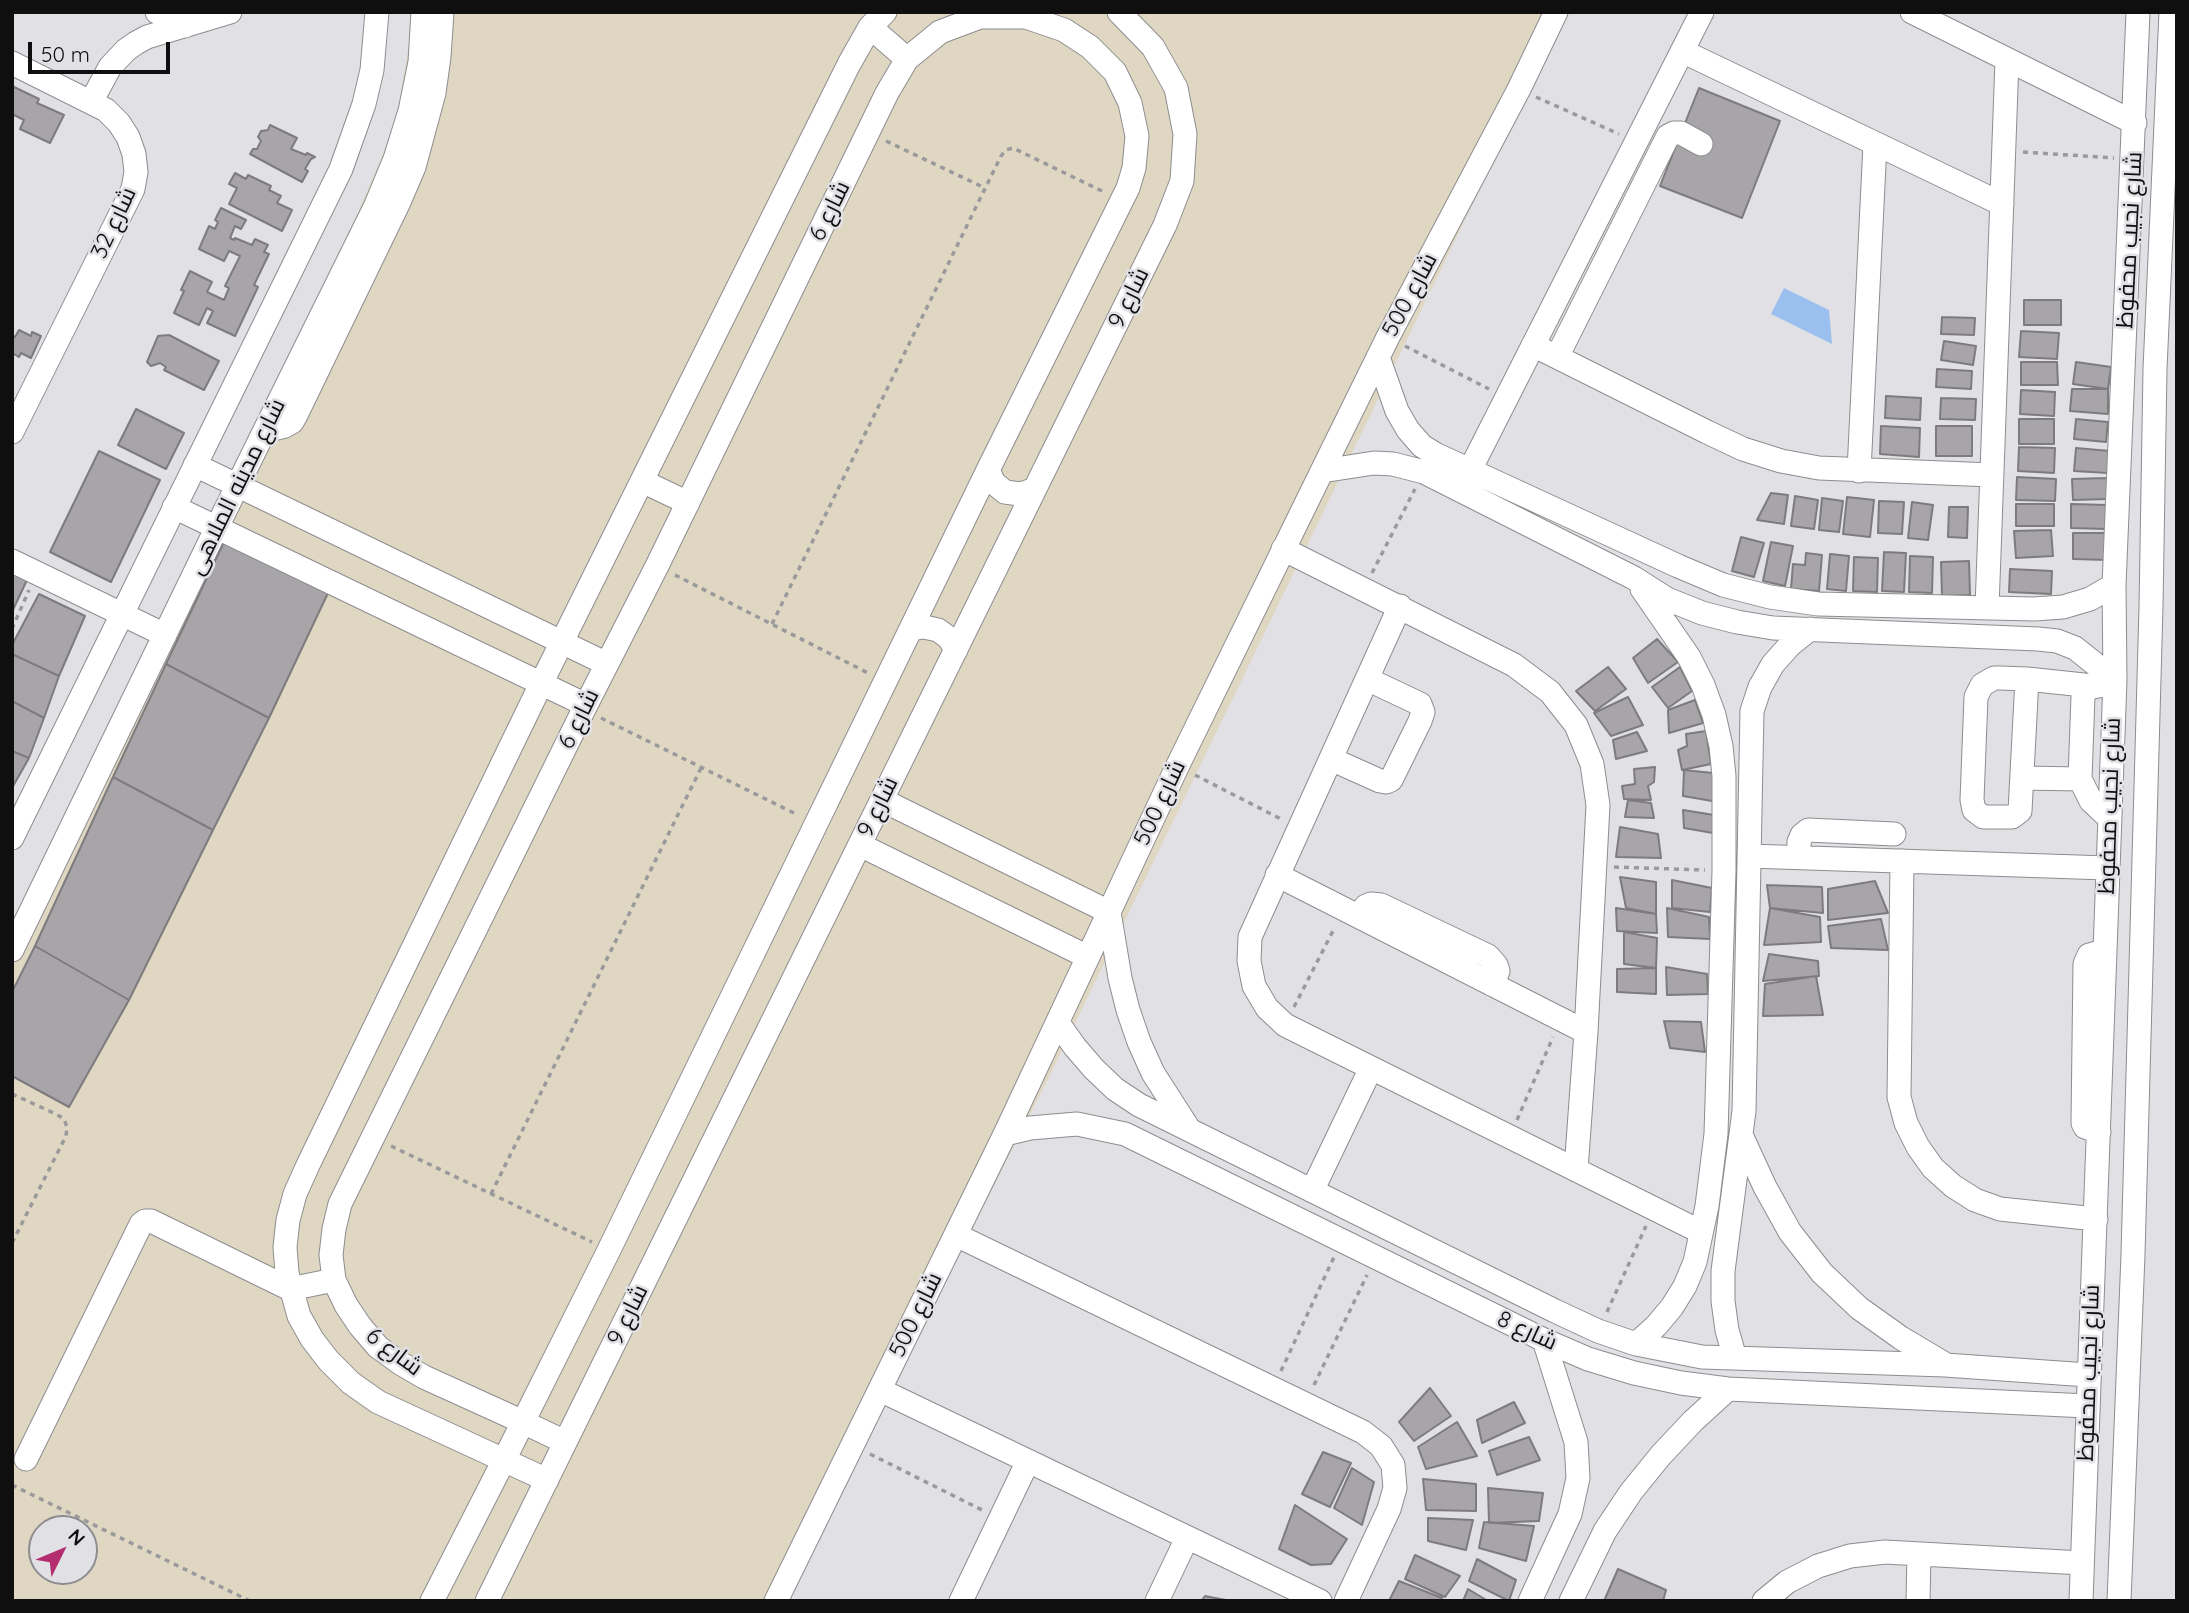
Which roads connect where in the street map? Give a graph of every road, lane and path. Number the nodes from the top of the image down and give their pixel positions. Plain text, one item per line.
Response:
1 (157, 12) edge
2 (230, 12) edge
3 (377, 12) edge
4 (423, 12) edge
5 (442, 12) edge
6 (1119, 12) edge
7 (1556, 12) edge
8 (1702, 12) edge
9 (1912, 12) edge
10 (878, 20) edge
11 (1068, 21) edge
12 (2138, 21) edge
13 (2170, 22) edge
14 (185, 26) junction
15 (1682, 51) junction
16 (907, 59) junction
17 (2007, 60) junction
18 (12, 62) edge
19 (1518, 89) junction
20 (91, 102) junction
21 (2135, 123) junction
22 (868, 133) junction
23 (1636, 141) junction
24 (1700, 144) dead end
25 (1875, 144) junction
26 (2004, 151) junction
27 (2133, 159) junction
28 (985, 188) junction
29 (1121, 201) junction
30 (2002, 204) junction
31 (1533, 345) junction
32 (1383, 347) junction
33 (1557, 357) junction
34 (1507, 398) junction
35 (267, 426) junction
36 (12, 432) edge
37 (1422, 446) junction
38 (195, 465) junction
39 (988, 470) junction
40 (1418, 470) junction
41 (1471, 470) junction
42 (1322, 471) junction
43 (1859, 471) junction
44 (1992, 475) junction
45 (642, 481) junction
46 (237, 485) junction
47 (1033, 490) junction
48 (688, 503) junction
49 (174, 507) junction
50 (217, 527) junction
51 (1283, 549) junction
52 (12, 561) edge
53 (657, 566) junction
54 (35, 572) junction
55 (1634, 578) junction
56 (2114, 585) junction
57 (1364, 589) junction
58 (1400, 606) junction
59 (1987, 608) junction
60 (122, 614) junction
61 (772, 624) junction
62 (12, 629) edge
63 (911, 629) junction
64 (1810, 629) junction
65 (165, 635) junction
66 (562, 642) junction
67 (956, 650) junction
68 (607, 663) junction
69 (1367, 679) junction
70 (2027, 679) junction
71 (885, 681) junction
72 (541, 684) junction
73 (2107, 684) junction
74 (585, 707) junction
75 (1331, 759) junction
76 (1177, 766) junction
77 (702, 768) junction
78 (1724, 776) junction
79 (1751, 777) junction
80 (2023, 778) junction
81 (2080, 779) junction
82 (882, 800) junction
83 (2109, 818) junction
84 (816, 824) junction
85 (1299, 828) junction
86 (1894, 834) dead end
87 (12, 838) edge
88 (860, 845) junction
89 (1749, 856) junction
90 (1799, 857) junction
91 (1902, 861) junction
92 (1595, 867) junction
93 (2107, 868) junction
94 (1724, 870) junction
95 (1277, 875) junction
96 (1724, 896) junction
97 (1747, 898) junction
98 (1109, 912) junction
99 (1351, 913) junction
100 (12, 950) edge
101 (2104, 951) junction
102 (1088, 957) junction
103 (2104, 984) junction
104 (2141, 985) junction
105 (1561, 1019) junction
106 (1058, 1023) junction
107 (1285, 1025) junction
108 (1586, 1032) junction
109 (1371, 1068) junction
110 (12, 1094) edge
111 (1189, 1129) junction
112 (2099, 1132) junction
113 (1005, 1134) junction
114 (1510, 1136) junction
115 (1742, 1136) junction
116 (373, 1137) junction
117 (1576, 1170) junction
118 (1312, 1191) junction
119 (492, 1194) junction
120 (1654, 1209) junction
121 (2096, 1219) junction
122 (956, 1235) junction
123 (1701, 1235) junction
124 (1341, 1240) junction
125 (1727, 1242) junction
126 (12, 1243) edge
127 (609, 1250) junction
128 (1375, 1257) junction
129 (1489, 1279) junction
130 (334, 1280) junction
131 (290, 1289) junction
132 (1476, 1307) junction
133 (1598, 1331) junction
134 (1544, 1340) junction
135 (1636, 1344) junction
136 (1735, 1359) junction
137 (1945, 1365) junction
138 (2088, 1375) junction
139 (1273, 1389) junction
140 (1728, 1389) junction
141 (880, 1391) junction
142 (1304, 1404) junction
143 (2087, 1406) junction
144 (523, 1422) junction
145 (565, 1441) junction
146 (853, 1445) junction
147 (26, 1459) dead end
148 (504, 1460) junction
149 (1028, 1461) junction
150 (547, 1480) junction
151 (2084, 1484) junction
152 (12, 1485) edge
153 (2123, 1486) junction
154 (1000, 1519) junction
155 (1188, 1538) junction
156 (1919, 1555) junction
157 (2082, 1563) junction
158 (968, 1598) edge
159 (250, 1601) edge
160 (432, 1601) edge
161 (487, 1601) edge
162 (776, 1601) edge
163 (1157, 1601) edge
164 (1320, 1601) edge
165 (1346, 1601) edge
166 (1530, 1601) edge
167 (1571, 1601) edge
168 (1764, 1601) edge
169 (1918, 1601) edge
170 (2081, 1601) edge
171 (2119, 1601) edge

1 - 14 street
2 - 14 street
3 - 38 street, شارع مدينه الملاهى
4 - 35 street, شارع مدينه الملاهى
5 - 35 street
6 - 47 street, شارع 9
7 - 19 street, شارع 500
8 - 15 street
9 - 17 street
10 - 16 street
10 - 45 street, شارع 6
11 - 16 street, شارع 6
11 - 29 street, شارع 9
12 - 13 street
12 - 21 street, شارع نجيب محفوظ
13 - 104 street, شارع نجيب محفوظ
14 - 20 street
15 - 23 street
15 - 25 street
16 - 22 street, شارع 6
17 - 21 street
17 - 26 street
18 - 20 street, شارع 32
19 - 23 path
19 - 32 street, شارع 500
20 - 36 street, شارع 32
21 - 27 street, شارع نجيب محفوظ
22 - 28 path
22 - 48 street, شارع 6
23 - 31 street
24 - 33 street
25 - 30 street
25 - 43 street
26 - 27 path
26 - 30 street
27 - 56 street, شارع نجيب محفوظ
28 - 29 path
28 - 61 path
29 - 39 street, شارع 9
30 - 44 street
31 - 33 street
31 - 34 street
32 - 34 path
32 - 37 street
32 - 42 street, شارع 500
33 - 43 street
34 - 41 street
35 - 46 street, شارع مدينه الملاهى
37 - 40 street
37 - 41 street
38 - 46 street
38 - 49 street, شارع مدينه الملاهى
39 - 47 street
39 - 63 street, شارع 9
40 - 42 street
40 - 55 street
40 - 57 path
41 - 59 street
42 - 51 street, شارع 500
43 - 44 street
44 - 59 street
45 - 48 street
45 - 66 street, شارع 6
46 - 50 street, شارع مدينه الملاهى
46 - 66 street
47 - 67 street, شارع 9
48 - 53 street, شارع 6
49 - 50 street
49 - 60 street, شارع مدينه الملاهى
50 - 65 street, شارع مدينه الملاهى
50 - 72 street
51 - 57 street
51 - 76 street, شارع 500
52 - 54 street
53 - 61 path
53 - 68 street, شارع 6
54 - 60 street
54 - 62 path
55 - 64 street
55 - 78 street
56 - 59 street
56 - 73 street, شارع نجيب محفوظ
57 - 58 street
58 - 69 street
58 - 92 street
60 - 65 street
60 - 87 street, شارع مدينه الملاهى
61 - 71 path
63 - 67 street
63 - 71 street, شارع 9
64 - 73 street
64 - 79 street
65 - 100 street, شارع مدينه الملاهى
66 - 68 street
66 - 72 street, شارع 6
67 - 82 street, شارع 9
68 - 74 street, شارع 6
69 - 75 street
69 - 75 street
70 - 73 street
70 - 80 street
70 - 80 street
71 - 84 street, شارع 9
72 - 74 street
72 - 131 street, شارع 6
73 - 81 street
73 - 83 street, شارع نجيب محفوظ
74 - 77 path
74 - 116 street, شارع 6
75 - 85 street
76 - 85 path
76 - 98 street, شارع 500
77 - 84 path
77 - 119 path
78 - 79 street
78 - 94 street
79 - 89 street
80 - 81 street
81 - 83 street
82 - 88 street, شارع 9
82 - 98 street
83 - 93 street, شارع نجيب محفوظ
84 - 127 street, شارع 9
85 - 95 street
86 - 90 street
88 - 102 street
88 - 145 street, شارع 9
89 - 90 street
89 - 97 street
90 - 91 street
91 - 93 street
91 - 121 street
92 - 94 path
92 - 108 street
93 - 101 street, شارع نجيب محفوظ
94 - 96 street
95 - 99 street
95 - 107 street
96 - 97 street
96 - 123 street
97 - 115 street
98 - 102 street, شارع 500
98 - 111 street
99 - 105 street
99 - 107 path
101 - 103 street, شارع نجيب محفوظ
101 - 112 street
102 - 106 street, شارع 500
103 - 104 street
103 - 112 street, شارع نجيب محفوظ
104 - 153 street, شارع نجيب محفوظ
105 - 108 street
105 - 114 path
106 - 111 street, شارع 8
106 - 113 street, شارع 500
107 - 109 street
108 - 117 street
109 - 114 street
109 - 118 street
110 - 126 path
111 - 118 street, شارع 8
112 - 121 street, شارع نجيب محفوظ
113 - 122 street, شارع 500
113 - 124 street, شارع 8
114 - 117 street
115 - 125 street
115 - 137 street
116 - 119 path
116 - 130 street, شارع 6
117 - 120 street
118 - 129 street, شارع 8
119 - 127 path
120 - 123 street
120 - 133 path
121 - 138 street, شارع نجيب محفوظ
122 - 139 street
122 - 141 street, شارع 500
123 - 125 street
123 - 135 street
124 - 128 street, شارع 8
124 - 139 path
125 - 136 street
127 - 144 street, شارع 9
128 - 132 street, شارع 8
128 - 142 path
129 - 132 street
129 - 133 street, شارع 8
130 - 131 street
130 - 144 street, شارع 6
131 - 147 street
131 - 148 street, شارع 6
132 - 134 street, شارع 8
133 - 135 street, شارع 8
134 - 140 street, شارع 8
134 - 166 street
135 - 136 street, شارع 8
136 - 137 street, شارع 8
137 - 138 street, شارع 8
138 - 143 street, شارع نجيب محفوظ
139 - 142 street
140 - 143 street, شارع 8
140 - 167 street
141 - 146 street, شارع 500
141 - 149 street
142 - 165 street
143 - 151 street, شارع نجيب محفوظ
144 - 145 street, شارع 6
144 - 148 street, شارع 9
145 - 150 street, شارع 9
146 - 154 path
146 - 162 street, شارع 500
148 - 150 street, شارع 6
148 - 160 street, شارع 9
149 - 154 street
149 - 155 street
150 - 161 street, شارع 9
151 - 153 street
151 - 157 street, شارع نجيب محفوظ
152 - 159 path
153 - 171 street, شارع نجيب محفوظ
154 - 158 street
155 - 163 street
155 - 164 street
156 - 157 street
156 - 168 street
156 - 169 street
157 - 170 street, شارع نجيب محفوظ

